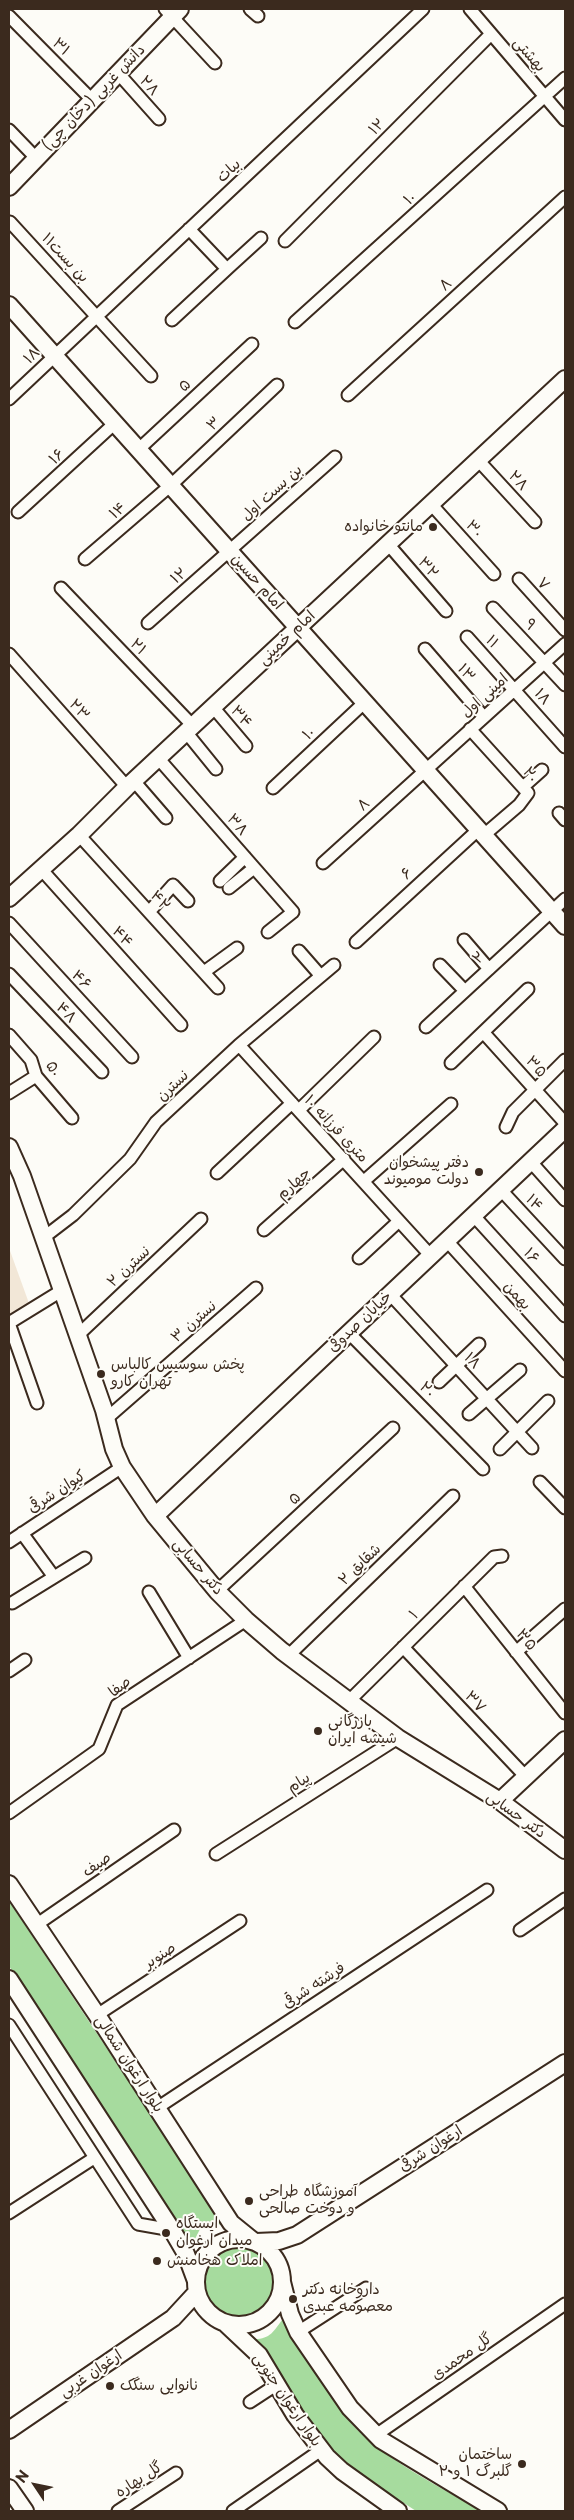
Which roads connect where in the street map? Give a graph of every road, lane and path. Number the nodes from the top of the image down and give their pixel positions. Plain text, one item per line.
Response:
1 (423, 9) edge
2 (470, 9) edge
3 (173, 11) edge
4 (9, 16) edge
5 (491, 34) junction
6 (215, 63) dead end
7 (118, 74) junction
8 (565, 78) edge
9 (546, 97) junction
10 (92, 100) junction
11 (159, 119) dead end
12 (565, 120) edge
13 (9, 130) edge
14 (36, 158) junction
15 (9, 186) edge
16 (565, 197) edge
17 (10, 222) dead end
18 (189, 229) junction
19 (260, 238) dead end
20 (285, 241) dead end
21 (227, 269) junction
22 (9, 305) edge
23 (97, 316) junction
24 (172, 320) dead end
25 (295, 322) dead end
26 (252, 344) dead end
27 (54, 356) junction
28 (151, 376) dead end
29 (565, 379) edge
30 (277, 385) dead end
31 (348, 395) dead end
32 (9, 399) edge
33 (115, 423) junction
34 (139, 450) junction
35 (334, 456) dead end
36 (478, 460) junction
37 (170, 485) junction
38 (432, 504) junction
39 (18, 512) dead end
40 (535, 522) dead end
41 (388, 544) junction
42 (230, 551) junction
43 (85, 559) dead end
44 (494, 574) dead end
45 (519, 579) dead end
46 (61, 588) dead end
47 (494, 608) dead end
48 (446, 611) dead end
49 (148, 622) dead end
50 (298, 628) junction
51 (565, 630) edge
52 (466, 637) dead end
53 (565, 644) edge
54 (425, 649) dead end
55 (9, 654) edge
56 (544, 663) junction
57 (565, 685) edge
58 (515, 689) junction
59 (365, 702) junction
60 (213, 707) junction
61 (484, 717) junction
62 (189, 729) junction
63 (470, 729) junction
64 (246, 746) dead end
65 (565, 747) edge
66 (158, 758) junction
67 (216, 769) dead end
68 (425, 769) junction
69 (542, 770) dead end
70 (131, 784) junction
71 (523, 787) junction
72 (273, 788) dead end
73 (166, 818) dead end
74 (481, 832) junction
75 (80, 835) junction
76 (245, 858) junction
77 (323, 863) dead end
78 (254, 868) junction
79 (41, 869) junction
80 (9, 898) edge
81 (565, 898) edge
82 (188, 901) dead end
83 (552, 911) junction
84 (150, 912) junction
85 (9, 922) edge
86 (565, 926) edge
87 (268, 932) dead end
88 (464, 940) dead end
89 (356, 942) dead end
90 (236, 948) dead end
91 (299, 952) dead end
92 (334, 965) dead end
93 (440, 965) dead end
94 (489, 969) junction
95 (204, 972) junction
96 (9, 974) edge
97 (320, 975) junction
98 (218, 988) dead end
99 (528, 989) dead end
100 (465, 991) junction
101 (181, 1025) dead end
102 (426, 1027) dead end
103 (484, 1032) junction
104 (9, 1035) edge
105 (374, 1037) dead end
106 (239, 1045) junction
107 (132, 1057) dead end
108 (565, 1060) edge
109 (451, 1063) dead end
110 (102, 1072) dead end
111 (36, 1076) junction
112 (536, 1090) junction
113 (9, 1093) edge
114 (451, 1104) dead end
115 (295, 1107) junction
116 (72, 1118) dead end
117 (565, 1123) edge
118 (506, 1127) dead end
119 (565, 1129) edge
120 (9, 1147) edge
121 (344, 1159) junction
122 (531, 1162) junction
123 (217, 1173) dead end
124 (364, 1181) junction
125 (501, 1190) junction
126 (565, 1200) edge
127 (474, 1216) junction
128 (201, 1220) dead end
129 (399, 1221) junction
130 (264, 1230) dead end
131 (43, 1238) junction
132 (447, 1241) junction
133 (431, 1256) junction
134 (359, 1258) dead end
135 (565, 1259) edge
136 (256, 1288) dead end
137 (61, 1291) junction
138 (390, 1294) junction
139 (565, 1316) edge
140 (9, 1323) edge
141 (349, 1333) junction
142 (77, 1336) junction
143 (479, 1344) dead end
144 (456, 1366) junction
145 (520, 1370) dead end
146 (565, 1370) edge
147 (439, 1382) dead end
148 (486, 1399) junction
149 (548, 1401) dead end
150 (37, 1403) dead end
151 (469, 1414) dead end
152 (106, 1419) junction
153 (393, 1428) dead end
154 (517, 1433) junction
155 (532, 1448) dead end
156 (500, 1450) dead end
157 (122, 1467) junction
158 (483, 1468) dead end
159 (540, 1482) dead end
160 (453, 1496) dead end
161 (565, 1508) edge
162 (155, 1516) junction
163 (22, 1533) junction
164 (9, 1542) edge
165 (502, 1556) dead end
166 (85, 1558) dead end
167 (54, 1577) junction
168 (464, 1586) junction
169 (217, 1591) junction
170 (149, 1592) dead end
171 (12, 1603) dead end
172 (565, 1609) edge
173 (246, 1620) junction
174 (403, 1647) junction
175 (516, 1652) junction
176 (288, 1656) junction
177 (189, 1658) junction
178 (25, 1660) dead end
179 (9, 1671) edge
180 (349, 1700) junction
181 (565, 1713) edge
182 (398, 1738) junction
183 (565, 1740) edge
184 (526, 1777) junction
185 (500, 1802) junction
186 (9, 1813) edge
187 (174, 1830) dead end
188 (565, 1850) edge
189 (216, 1854) dead end
190 (9, 1884) edge
191 (487, 1890) dead end
192 (14, 1896) edge
193 (565, 1899) edge
194 (240, 1922) dead end
195 (36, 1925) junction
196 (520, 1930) dead end
197 (9, 1979) edge
198 (97, 2015) junction
199 (9, 2024) edge
200 (565, 2063) edge
201 (158, 2108) junction
202 (94, 2158) junction
203 (9, 2213) edge
204 (172, 2230) junction
205 (297, 2235) junction
206 (254, 2241) junction
207 (281, 2275) junction
208 (196, 2286) junction
209 (366, 2288) dead end
210 (565, 2304) edge
211 (173, 2318) junction
212 (219, 2319) junction
213 (298, 2332) junction
214 (276, 2384) junction
215 (250, 2402) dead end
216 (9, 2430) edge
217 (376, 2435) junction
218 (321, 2450) junction
219 (176, 2473) dead end
220 (9, 2488) edge
221 (25, 2511) edge
222 (118, 2511) edge
223 (233, 2511) edge
224 (398, 2511) edge
225 (498, 2511) edge

1 - 18 street, بیات
2 - 5 street, بهشتی
3 - 6 street
3 - 7 street, دانش غربی (دخان چی)
4 - 10 street, ۳۱
5 - 9 street, بهشتی
5 - 20 street, ۱۲
7 - 10 street, دانش غربی (دخان چی)
7 - 11 street, ۲۸
8 - 9 street
9 - 12 street, بهشتی
9 - 25 street, ۱۰
10 - 14 street, دانش غربی (دخان چی)
13 - 14 street
14 - 15 street, دانش غربی (دخان چی)
16 - 31 street, ۸
17 - 23 street, بن بست۱۱
18 - 21 street
18 - 23 street, بیات
19 - 21 street
21 - 24 street
22 - 27 street, امام حسین
23 - 27 street, بیات
23 - 28 street, بن بست۱۱
26 - 34 street, ۵
27 - 32 street, ۱۸
27 - 33 street, امام حسین
29 - 36 street, امام خمینی
30 - 37 street, ۳
33 - 34 street, امام حسین
33 - 39 street, ۱۶
34 - 37 street, امام حسین
35 - 42 street, بن بست اول
36 - 38 street, امام خمینی
36 - 40 street, ۲۸
37 - 42 street, امام حسین
37 - 43 street, ۱۴
38 - 41 street, امام خمینی
38 - 44 street, ۳۰
41 - 48 street, ۳۲
41 - 50 street, امام خمینی
42 - 49 street, ۱۲
42 - 50 street, امام حسین
45 - 51 street, ۷
46 - 62 street, ۲۱
47 - 56 street, ۹
50 - 59 street, امام حسین
50 - 60 street, امام خمینی
52 - 58 street, ۱۱
53 - 56 street, امینی اول
54 - 61 street, ۱۳
55 - 70 street, ۲۳
56 - 57 street
56 - 58 street, امینی اول
58 - 61 street, امینی اول
58 - 65 street, ۱۸
59 - 68 street, امام حسین
59 - 72 street, ۱۰
60 - 62 street, امام خمینی
60 - 64 street, ۳۴
61 - 63 street, امینی اول
62 - 66 street, امام خمینی
62 - 67 street, ۲۱
63 - 68 street, امینی اول
63 - 71 street, ۲۰
66 - 70 street, امام خمینی
66 - 76 street, ۳۸
68 - 74 street, امام حسین
68 - 77 street, ۸
69 - 71 street
70 - 73 street, ۲۳
70 - 75 street, امام خمینی
71 - 74 street, ۲۰
74 - 83 street, امام حسین
74 - 89 street, ۶
75 - 79 street, امام خمینی
75 - 84 street, ۴۲
76 - 78 street, ۳۸
76 - 78 street
78 - 87 street, ۳۸
79 - 80 street, امام خمینی
79 - 101 street, ۴۴
81 - 83 street, ۲
82 - 84 street
83 - 86 street, امام حسین
83 - 94 street, ۲
84 - 95 street, ۴۲
85 - 107 street, ۴۶
88 - 94 street
90 - 95 street
91 - 97 street
92 - 97 street, نسترن
93 - 100 street
94 - 100 street, ۲
95 - 98 street, ۴۲
96 - 110 street, ۴۸
97 - 106 street, نسترن
99 - 103 street
100 - 102 street, ۲
103 - 109 street
103 - 112 street, ۳۵
104 - 111 street, ۵۰
105 - 115 street
106 - 115 street, ۱۰ متری فرزانه
106 - 131 street, نسترن
108 - 112 street
111 - 113 street
111 - 116 street, ۵۰
112 - 117 street, ۳۵
112 - 118 street
114 - 124 street
115 - 121 street, ۱۰ متری فرزانه
115 - 123 street
119 - 122 street, خیابان صدوقی
120 - 131 street, دکتر حسابی
121 - 124 street, ۱۰ متری فرزانه
121 - 130 street, چهارم
122 - 125 street, خیابان صدوقی
122 - 126 street
124 - 129 street, ۱۰ متری فرزانه
125 - 127 street, خیابان صدوقی
125 - 135 street, ۱۴
127 - 132 street, خیابان صدوقی
127 - 139 street, ۱۶
128 - 142 street, نسترن ۲
129 - 133 street, ۱۰ متری فرزانه
129 - 134 street
131 - 137 street, دکتر حسابی
132 - 133 street, خیابان صدوقی
132 - 146 street, بهمن
133 - 138 street, خیابان صدوقی
136 - 152 street, نسترن ۳
137 - 140 street
137 - 142 street, دکتر حسابی
138 - 141 street, خیابان صدوقی
138 - 144 street, ۱۸
140 - 150 street
141 - 158 street, ۲۰
141 - 162 street, خیابان صدوقی
142 - 152 street, دکتر حسابی
143 - 144 street
144 - 147 street
144 - 148 street, ۱۸
145 - 148 street
148 - 151 street
148 - 154 street, ۱۸
149 - 154 street
152 - 157 street, دکتر حسابی
153 - 169 street, ۵
154 - 155 street, ۱۸
154 - 156 street
157 - 162 street, دکتر حسابی
157 - 163 street, کیوان شرقی
159 - 161 street
160 - 176 street, شقایق ۲
162 - 169 street, دکتر حسابی
163 - 164 street, کیوان شرقی
163 - 167 street
165 - 168 street, ۱
166 - 167 street
167 - 171 street
168 - 174 street, ۱
168 - 175 street, ۳۵
169 - 173 street, دکتر حسابی
170 - 177 street
172 - 175 street
173 - 176 street, دکتر حسابی
173 - 177 street, صفا
174 - 180 street, ۱
174 - 184 street, ۳۷
175 - 181 street, ۳۵
176 - 180 street, دکتر حسابی
177 - 186 street, صفا
178 - 179 street
180 - 182 street, دکتر حسابی
182 - 185 street, دکتر حسابی
182 - 189 street, پیام
183 - 184 street
184 - 185 street
185 - 188 street, دکتر حسابی
187 - 195 street, صیف
190 - 192 street, بلوار ارغوان شمالی
191 - 201 street, فرشته شرقی
192 - 195 street, بلوار ارغوان شمالی
193 - 196 street
194 - 198 street, صنوبر
195 - 198 street, بلوار ارغوان شمالی
197 - 204 street
198 - 201 street, بلوار ارغوان شمالی
199 - 202 street
200 - 205 street, ارغوان شرقی
201 - 206 street, بلوار ارغوان شمالی
202 - 203 street
202 - 204 street
204 - 208 street
205 - 206 street
205 - 207 street
206 - 207 street
206 - 208 street
207 - 212 street
207 - 213 street
208 - 211 street, ارغوان غربی
208 - 212 street
209 - 213 street
210 - 217 street, گل محمدی
211 - 212 street
211 - 216 street, ارغوان غربی
212 - 214 street, بلوار ارغوان جنوبی
213 - 217 street
214 - 215 street
214 - 218 street, بلوار ارغوان جنوبی
217 - 225 street
218 - 223 street
218 - 224 street, بلوار ارغوان جنوبی
219 - 222 street, گل بهاره
220 - 221 street

